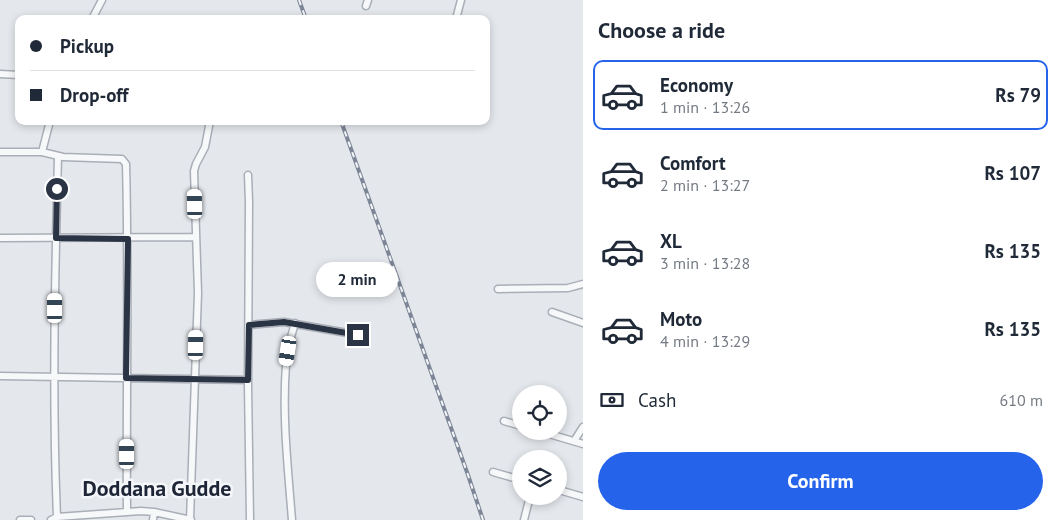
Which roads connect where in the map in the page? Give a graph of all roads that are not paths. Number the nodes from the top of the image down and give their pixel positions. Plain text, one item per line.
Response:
1 (102, 0) edge
2 (461, 0) edge
3 (94, 15) edge
4 (457, 15) edge
5 (0, 74) edge
6 (15, 75) edge
7 (49, 125) edge
8 (209, 125) edge
9 (0, 152) edge
10 (42, 152) junction
11 (58, 156) junction
12 (248, 175) dead end
13 (0, 238) edge
14 (56, 238) junction
15 (196, 238) junction
16 (128, 239) junction
17 (583, 284) edge
18 (498, 289) dead end
19 (552, 312) dead end
20 (295, 323) junction
21 (583, 323) edge
22 (249, 325) junction
23 (358, 335) dead end
24 (0, 376) edge
25 (55, 378) junction
26 (126, 378) junction
27 (196, 379) junction
28 (248, 380) junction
29 (504, 421) dead end
30 (512, 423) edge
31 (583, 427) edge
32 (567, 440) edge
33 (574, 442) junction
34 (583, 444) edge
35 (494, 472) dead end
36 (512, 477) edge
37 (567, 492) edge
38 (583, 497) edge
39 (528, 505) edge
40 (127, 512) junction
41 (154, 512) junction
42 (54, 519) edge
43 (20, 520) edge
44 (31, 520) edge
45 (153, 520) edge
46 (190, 520) edge
47 (250, 520) edge
48 (292, 520) edge
49 (524, 520) edge

1 - 3 street
2 - 4 street
5 - 6 street
7 - 10 street
8 - 15 street
9 - 10 street
10 - 11 street
11 - 14 street
11 - 16 street
12 - 22 street
13 - 14 street
14 - 16 street
14 - 25 street
15 - 16 street
15 - 27 street
16 - 26 street
17 - 18 street
19 - 21 street
20 - 22 street
20 - 23 street
20 - 48 street
22 - 28 street
24 - 25 street
25 - 26 street
25 - 42 street
26 - 27 street
26 - 40 street
27 - 28 street
27 - 46 street
28 - 47 street
29 - 30 street
31 - 33 street
32 - 33 street
33 - 34 street
35 - 36 street
37 - 38 street
39 - 49 street
40 - 41 street
40 - 42 street
41 - 45 street
41 - 46 street
43 - 44 street

